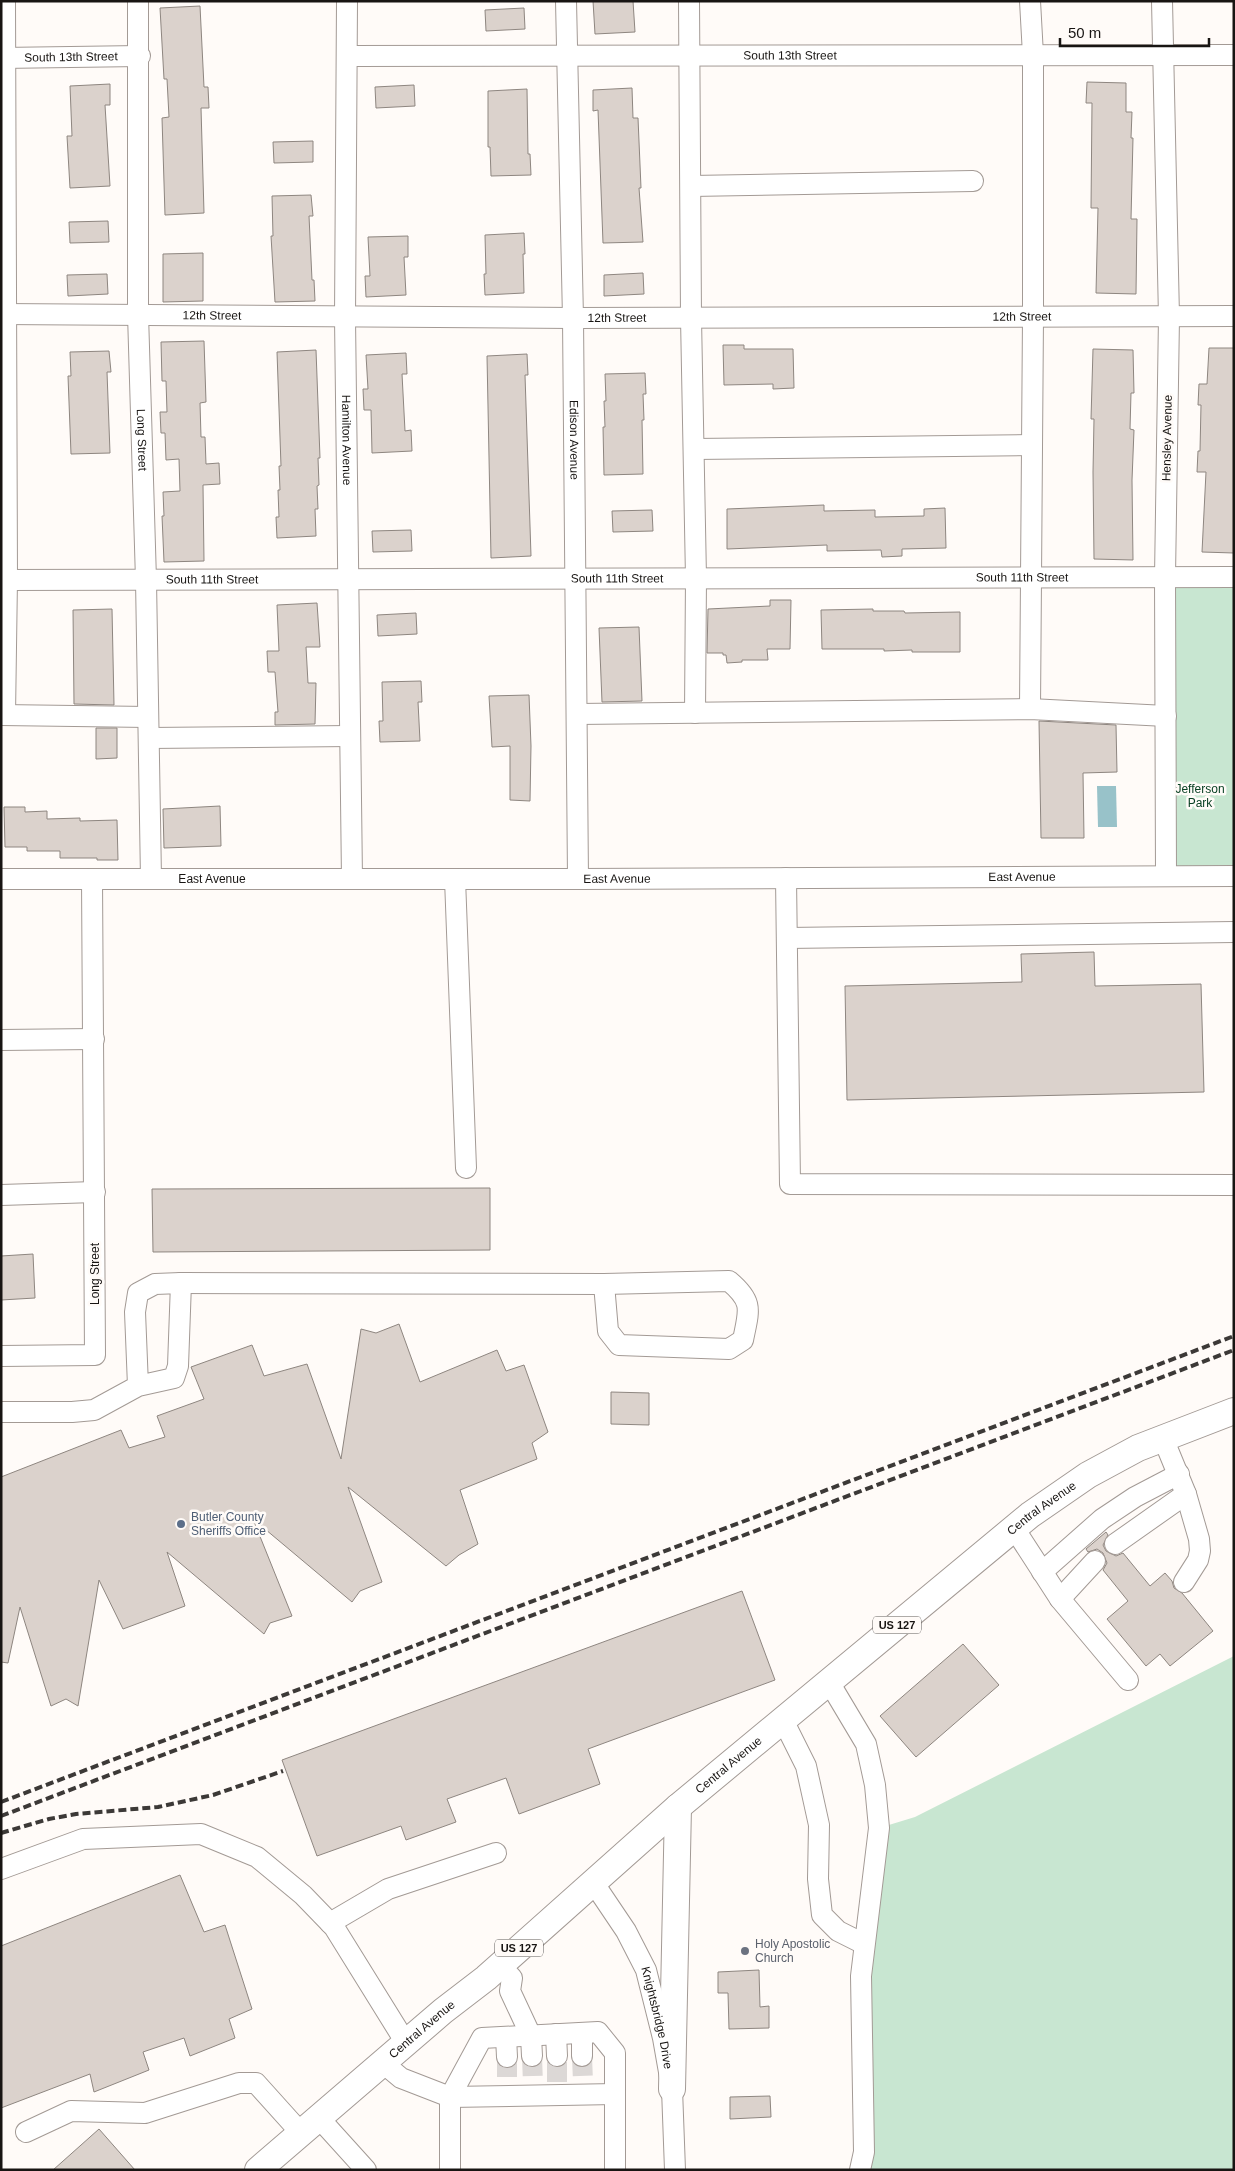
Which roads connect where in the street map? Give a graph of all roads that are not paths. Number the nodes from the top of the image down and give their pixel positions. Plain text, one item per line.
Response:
1 (5, 1) edge
2 (138, 1) edge
3 (347, 1) edge
4 (566, 1) edge
5 (689, 1) edge
6 (1030, 1) edge
7 (1162, 1) edge
8 (1033, 55) junction
9 (1162, 55) junction
10 (1234, 55) edge
11 (140, 56) junction
12 (348, 56) junction
13 (566, 56) junction
14 (690, 56) junction
15 (3, 58) edge
16 (973, 181) dead end
17 (691, 186) junction
18 (4, 189) edge
19 (4, 314) edge
20 (138, 314) junction
21 (1234, 316) edge
22 (1033, 317) junction
23 (1170, 317) junction
24 (345, 318) junction
25 (573, 318) junction
26 (691, 318) junction
27 (1032, 445) junction
28 (694, 449) junction
29 (4, 454) edge
30 (1031, 577) junction
31 (1165, 577) junction
32 (1234, 577) edge
33 (696, 578) junction
34 (347, 579) junction
35 (576, 579) junction
36 (4, 580) edge
37 (146, 580) junction
38 (1030, 709) junction
39 (695, 713) junction
40 (577, 714) junction
41 (3, 715) edge
42 (1166, 716) junction
43 (148, 717) junction
44 (350, 736) junction
45 (149, 738) junction
46 (1166, 875) junction
47 (1234, 876) edge
48 (786, 878) junction
49 (1, 879) edge
50 (92, 879) junction
51 (151, 879) junction
52 (352, 879) junction
53 (455, 879) junction
54 (578, 879) junction
55 (1234, 932) edge
56 (786, 938) junction
57 (94, 1039) junction
58 (1, 1040) edge
59 (466, 1168) dead end
60 (1234, 1186) edge
61 (95, 1192) junction
62 (1, 1195) edge
63 (181, 1284) junction
64 (604, 1284) junction
65 (1, 1356) edge
66 (138, 1386) junction
67 (1234, 1411) edge
68 (1, 1412) edge
69 (1163, 1438) junction
70 (1179, 1474) junction
71 (1186, 1494) junction
72 (1014, 1528) junction
73 (1115, 1544) dead end
74 (1095, 1561) dead end
75 (1042, 1572) junction
76 (1184, 1582) dead end
77 (1060, 1598) junction
78 (1128, 1680) dead end
79 (829, 1682) junction
80 (783, 1720) junction
81 (678, 1807) junction
82 (496, 1853) dead end
83 (1, 1869) edge
84 (593, 1882) junction
85 (330, 1923) junction
86 (864, 1944) junction
87 (493, 1972) junction
88 (582, 2033) junction
89 (556, 2034) junction
90 (531, 2036) junction
91 (506, 2037) junction
92 (406, 2043) junction
93 (532, 2056) tunnel mouth
94 (557, 2056) tunnel mouth
95 (582, 2056) tunnel mouth
96 (507, 2057) tunnel mouth
97 (383, 2063) junction
98 (672, 2088) junction
99 (610, 2094) junction
100 (450, 2097) junction
101 (310, 2125) junction
102 (26, 2132) dead end
103 (258, 2170) edge
104 (366, 2170) edge
105 (450, 2170) edge
106 (605, 2170) edge
107 (615, 2170) edge
108 (675, 2170) edge
109 (860, 2170) edge

1 - 15 street
2 - 11 street, Long Street
3 - 12 street, Hamilton Avenue
4 - 13 street, Edison Avenue
5 - 14 street
6 - 8 street
7 - 9 street, Hensley Avenue
8 - 9 street, South 13th Street
8 - 14 street, South 13th Street
8 - 22 street
9 - 10 street, South 13th Street
9 - 23 street, Hensley Avenue
11 - 15 street, South 13th Street
11 - 20 street, Long Street
12 - 13 street, South 13th Street
12 - 24 street, Hamilton Avenue
13 - 14 street, South 13th Street
13 - 25 street, Edison Avenue
14 - 17 street
15 - 18 street
16 - 17 street
17 - 26 street
18 - 19 street
19 - 20 street, 12th Street
19 - 29 street
20 - 24 street, 12th Street
20 - 37 street, Long Street
21 - 23 street, 12th Street
22 - 23 street, 12th Street
22 - 26 street, 12th Street
22 - 27 street
23 - 31 street, Hensley Avenue
24 - 25 street, 12th Street
24 - 34 street, Hamilton Avenue
25 - 26 street, 12th Street
25 - 35 street, Edison Avenue
26 - 28 street
27 - 28 street
27 - 30 street
28 - 33 street
29 - 36 street
30 - 31 street, South 11th Street
30 - 33 street, South 11th Street
30 - 38 street
31 - 32 street, South 11th Street
31 - 42 street, Hensley Avenue
33 - 35 street, South 11th Street
33 - 39 street
34 - 35 street, South 11th Street
34 - 37 street, South 11th Street
34 - 44 street, Hamilton Avenue
35 - 40 street, Edison Avenue
36 - 37 street, South 11th Street
36 - 41 street
37 - 43 street, Long Street
38 - 39 street
38 - 42 street
39 - 40 street
40 - 54 street, Edison Avenue
41 - 43 street
42 - 46 street, Hensley Avenue
43 - 45 street, Long Street
44 - 45 street
44 - 52 street, Hamilton Avenue
45 - 51 street, Long Street
46 - 47 street, East Avenue
46 - 48 street, East Avenue
48 - 54 street, East Avenue
48 - 56 street
49 - 50 street, East Avenue
50 - 51 street, East Avenue
50 - 57 street, Long Street
51 - 52 street, East Avenue
52 - 53 street, East Avenue
53 - 54 street, East Avenue
53 - 59 street
55 - 56 street
56 - 60 street
57 - 58 street
57 - 61 street, Long Street
61 - 62 street
61 - 65 street, Long Street
63 - 64 street
63 - 66 street
63 - 66 street
64 - 64 street
66 - 68 street
67 - 69 main road, Central Avenue / US 127
69 - 70 street
69 - 72 main road, Central Avenue / US 127
70 - 71 street
70 - 75 street
71 - 73 street
71 - 76 street
72 - 75 street
72 - 79 main road, Central Avenue / US 127
74 - 77 street
75 - 77 street
77 - 78 street
79 - 80 main road, Central Avenue / US 127
79 - 86 street
80 - 81 main road, Central Avenue / US 127
80 - 86 street
81 - 84 main road, Central Avenue / US 127
81 - 98 main road
82 - 85 street
83 - 85 street
84 - 87 main road, Central Avenue / US 127
84 - 98 street, Knightsbridge Drive
85 - 92 street
86 - 109 street
87 - 90 street
87 - 92 main road, Central Avenue / US 127
88 - 89 street
88 - 95 street
88 - 99 street
89 - 90 street
89 - 94 street
90 - 91 street
90 - 93 street
91 - 96 street
91 - 100 street
92 - 97 main road, Central Avenue / US 127
97 - 100 street
97 - 101 main road, Central Avenue / US 127
98 - 108 street, Knightsbridge Drive
99 - 100 street
99 - 106 street
99 - 107 street
100 - 105 street
101 - 102 street
101 - 103 main road, Central Avenue / US 127
101 - 104 street

